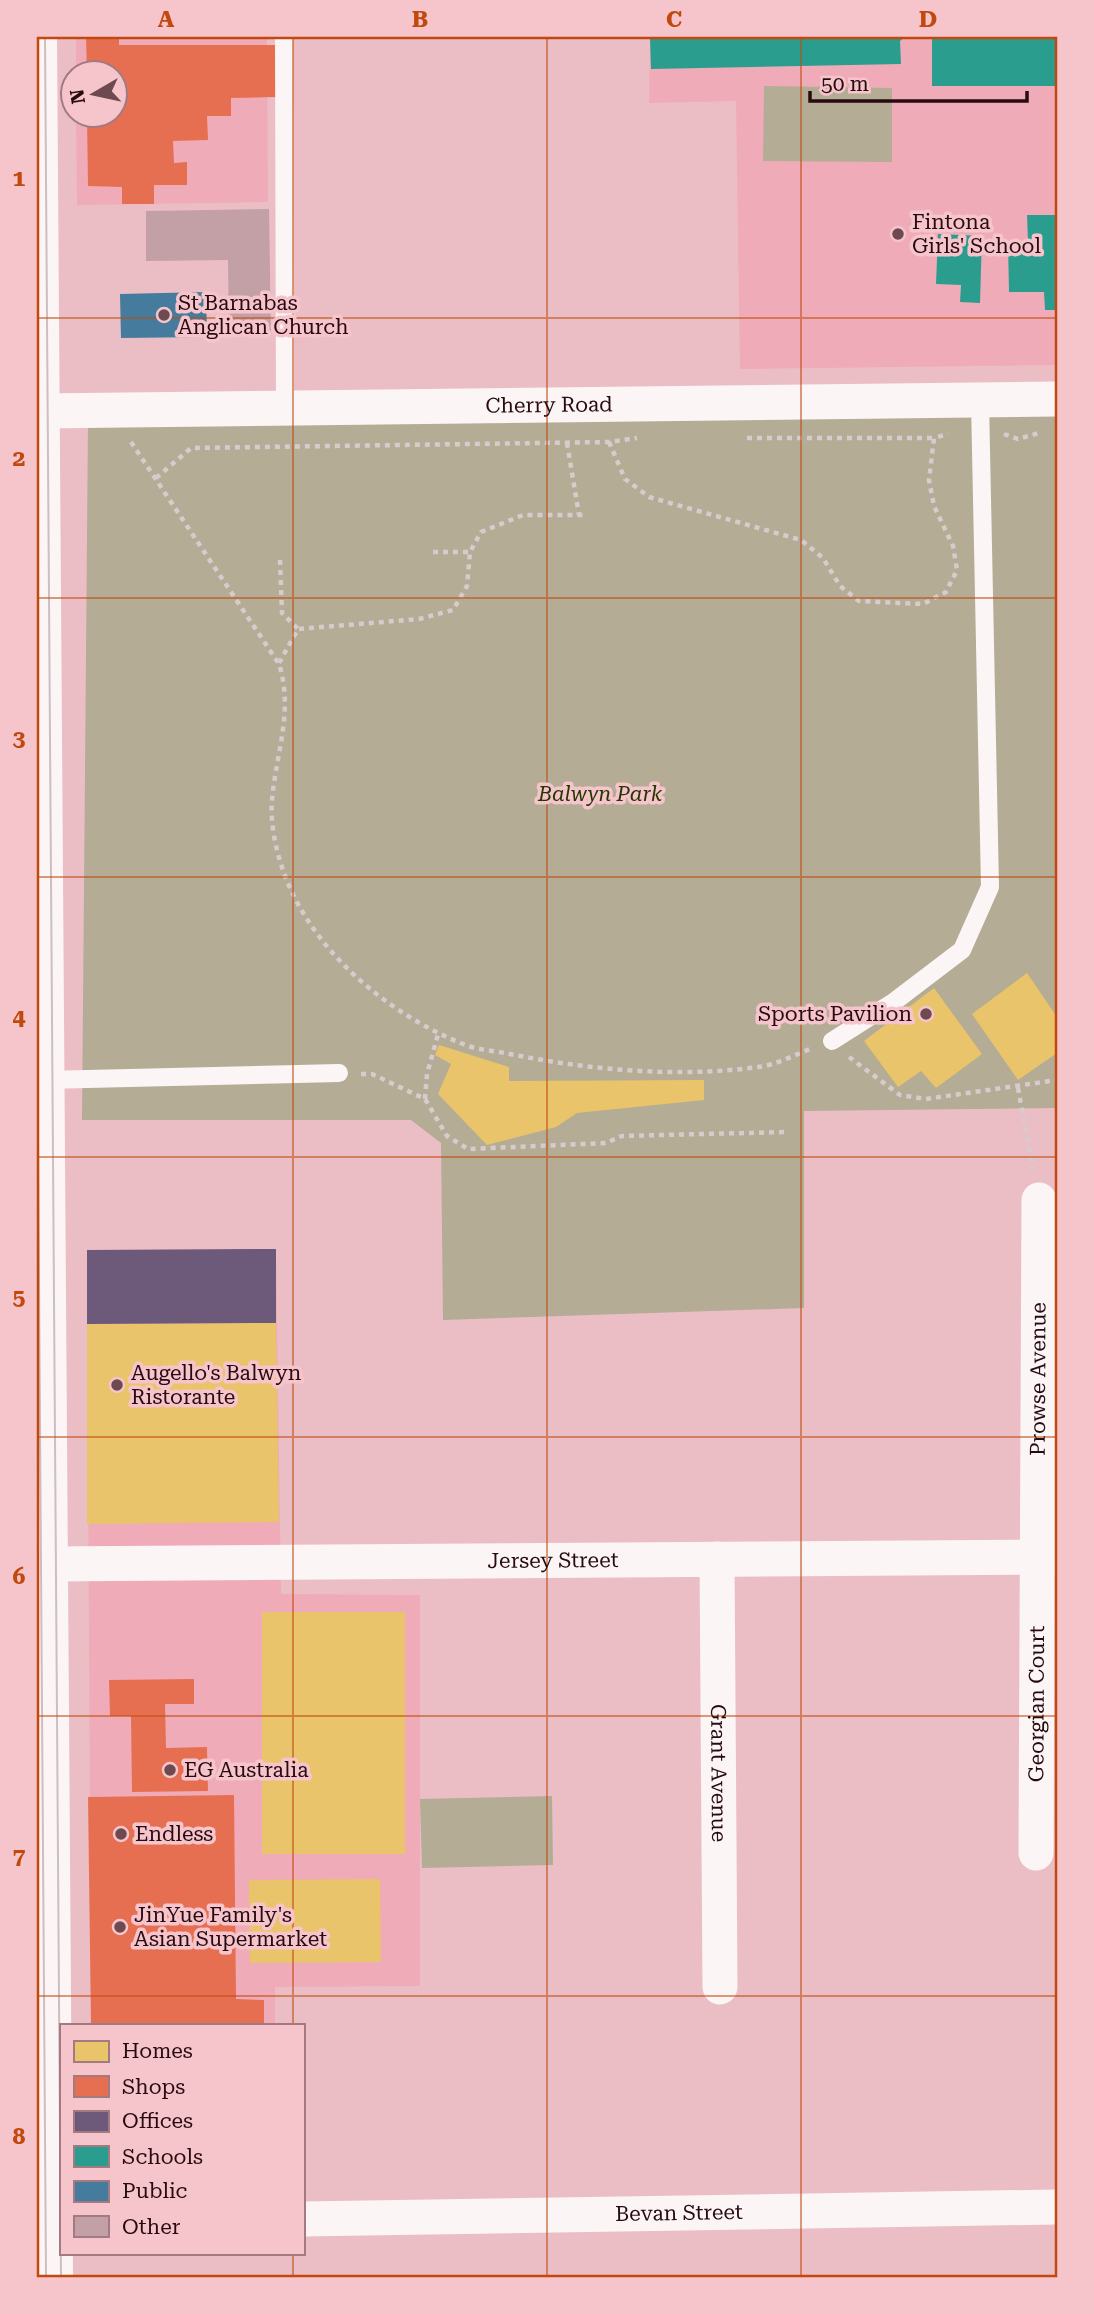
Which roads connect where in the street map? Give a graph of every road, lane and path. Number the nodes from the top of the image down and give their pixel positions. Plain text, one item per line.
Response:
1 (37, 37) edge
2 (284, 37) edge
3 (1057, 399) edge
4 (285, 408) junction
5 (108, 410) junction
6 (40, 411) junction
7 (980, 413) junction
8 (644, 437) dead end
9 (737, 438) dead end
10 (934, 438) junction
11 (609, 442) junction
12 (567, 443) junction
13 (156, 478) junction
14 (587, 514) dead end
15 (579, 515) junction
16 (433, 552) dead end
17 (470, 552) junction
18 (280, 560) dead end
19 (298, 629) junction
20 (279, 664) junction
21 (40, 737) edge
22 (439, 1031) junction
23 (832, 1041) junction
24 (340, 1073) joint
25 (45, 1080) junction
26 (1057, 1080) edge
27 (1018, 1088) junction
28 (425, 1099) junction
29 (785, 1132) dead end
30 (1038, 1200) joint
31 (42, 1406) edge
32 (1048, 1557) edge
33 (717, 1559) junction
34 (49, 1564) junction
35 (1036, 1853) dead end
36 (720, 1987) dead end
37 (45, 2146) edge
38 (1057, 2207) edge
39 (304, 2219) edge
40 (57, 2222) edge
41 (54, 2277) edge

1 - 6 main road
2 - 4 lane
3 - 7 street, Cherry Road
4 - 5 street, Cherry Road
4 - 7 street, Cherry Road
5 - 6 street, Cherry Road
5 - 13 path
6 - 21 main road
7 - 10 path
7 - 23 lane
8 - 11 path
9 - 10 path
10 - 11 path
11 - 12 path
12 - 13 path
12 - 15 path
13 - 20 path
14 - 15 path
15 - 17 path
16 - 17 path
17 - 19 path
18 - 19 path
19 - 20 path
20 - 22 path
21 - 25 main road
22 - 23 path
22 - 28 path
23 - 27 path
24 - 25 lane
24 - 28 path
25 - 31 main road
26 - 27 path
27 - 30 path
28 - 29 path
30 - 32 street, Prowse Avenue
31 - 34 main road
32 - 33 street, Jersey Street
32 - 35 street, Georgian Court
33 - 34 street, Jersey Street
33 - 36 street, Grant Avenue
34 - 37 main road
37 - 40 main road
38 - 39 street, Bevan Street
40 - 41 main road

